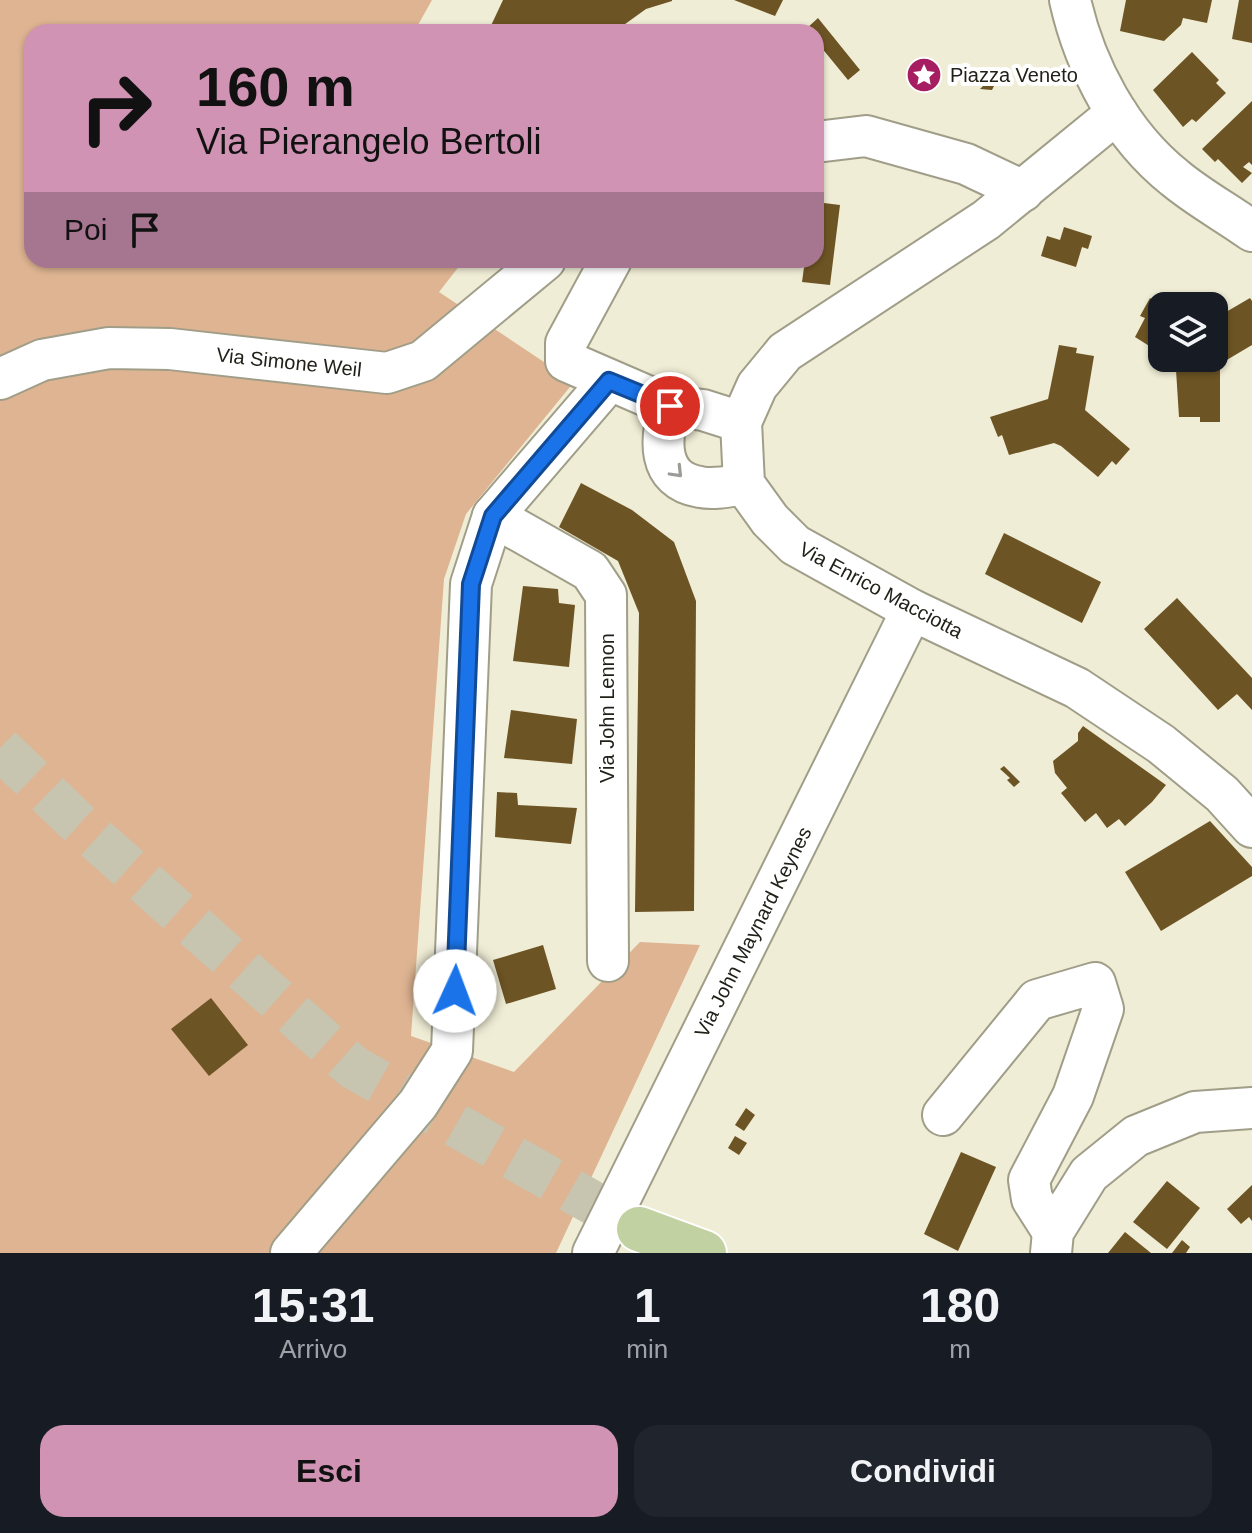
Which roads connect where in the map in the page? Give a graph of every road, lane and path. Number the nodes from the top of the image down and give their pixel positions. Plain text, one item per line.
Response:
1 (1070, 0) edge
2 (1117, 113) junction
3 (824, 141) edge
4 (1023, 191) junction
5 (1252, 231) edge
6 (535, 268) edge
7 (607, 268) edge
8 (0, 379) edge
9 (609, 381) junction
10 (670, 406) junction
11 (741, 422) junction
12 (744, 484) junction
13 (493, 516) junction
14 (912, 610) junction
15 (1252, 827) edge
16 (608, 961) dead end
17 (1252, 1108) edge
18 (943, 1115) dead end
19 (1052, 1242) edge
20 (291, 1253) edge
21 (593, 1253) edge
22 (676, 1253) edge
23 (704, 1253) edge

1 - 2 street
2 - 4 street
2 - 5 street
3 - 4 street
4 - 11 street
6 - 8 street, Via Simone Weil
7 - 9 street
9 - 10 street
9 - 13 street
10 - 11 street
10 -> 12 street
11 - 12 street
12 - 14 street, Via Enrico Macciotta
13 - 16 street, Via John Lennon
13 - 20 street
14 - 15 street, Via Enrico Macciotta
14 - 21 street, Via John Maynard Keynes
17 - 19 street
18 - 19 street
22 - 23 main road

